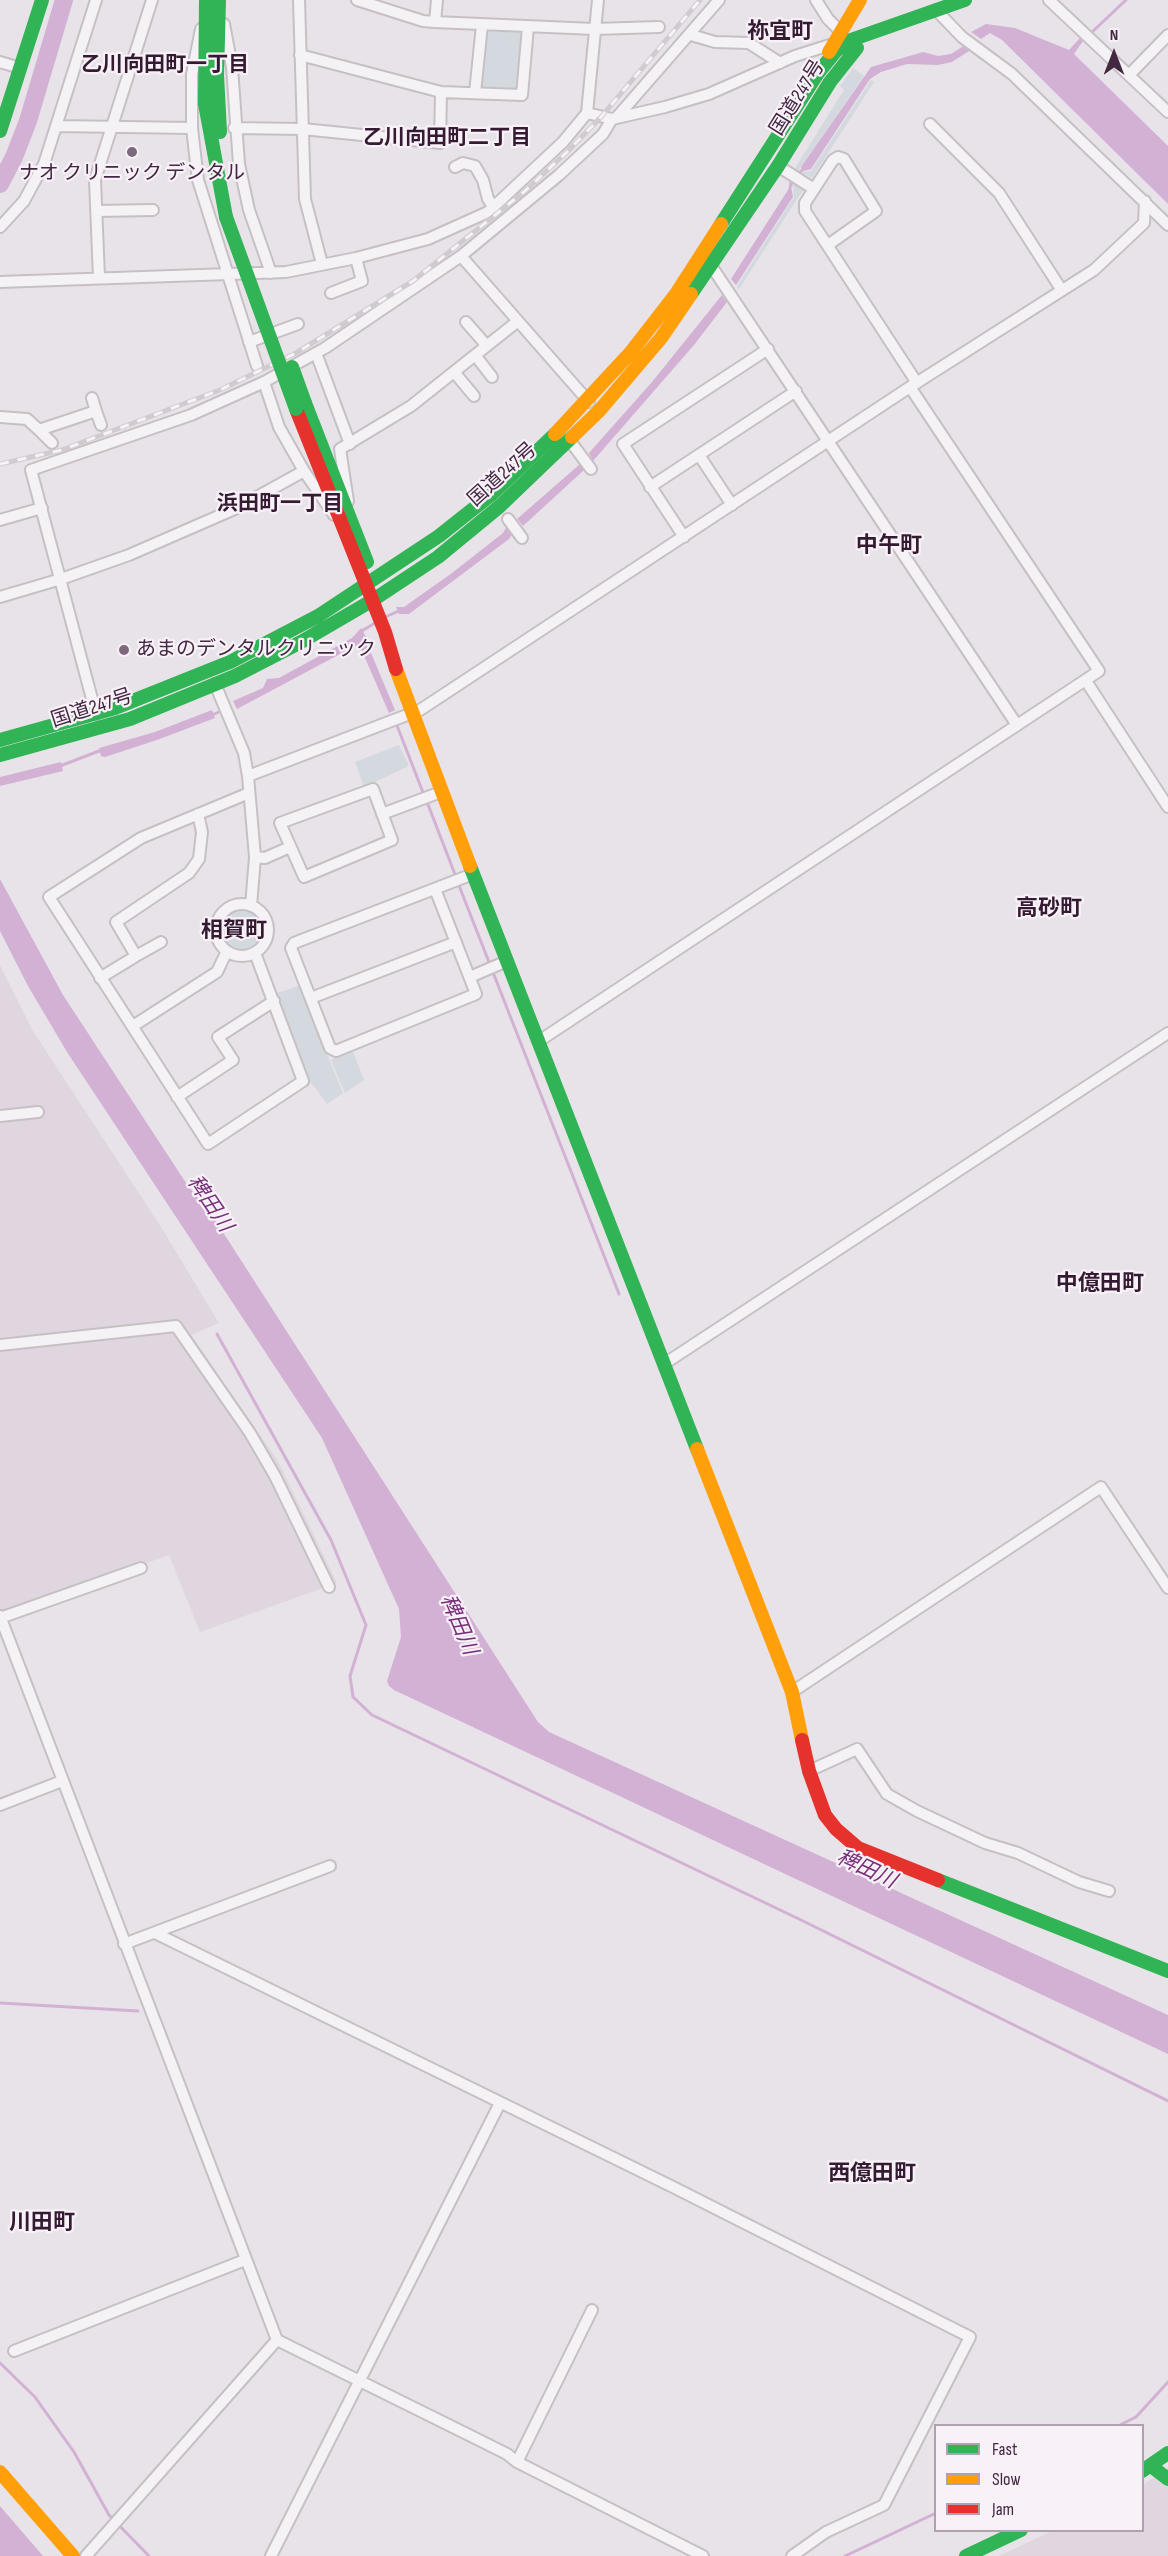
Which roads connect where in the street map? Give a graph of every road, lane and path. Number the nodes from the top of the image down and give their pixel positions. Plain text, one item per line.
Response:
1 (96, 0) edge
2 (152, 0) edge
3 (220, 0) edge
4 (299, 0) edge
5 (357, 0) edge
6 (437, 0) edge
7 (598, 0) edge
8 (719, 0) edge
9 (816, 0) edge
10 (965, 0) edge
11 (1048, 0) edge
12 (39, 1) edge
13 (857, 4) edge
14 (206, 5) edge
15 (936, 10) junction
16 (435, 22) junction
17 (482, 25) junction
18 (528, 27) junction
19 (659, 27) dead end
20 (594, 29) junction
21 (878, 31) junction
22 (691, 35) junction
23 (1168, 35) edge
24 (844, 36) junction
25 (833, 45) junction
26 (300, 55) junction
27 (0, 62) edge
28 (780, 63) junction
29 (20, 68) junction
30 (818, 73) junction
31 (1130, 74) junction
32 (830, 82) junction
33 (441, 92) junction
34 (475, 93) junction
35 (1168, 112) edge
36 (587, 113) junction
37 (614, 118) junction
38 (930, 124) dead end
39 (57, 126) junction
40 (112, 127) junction
41 (192, 128) junction
42 (234, 128) junction
43 (0, 129) edge
44 (303, 129) junction
45 (778, 166) junction
46 (455, 167) dead end
47 (814, 189) junction
48 (1145, 201) junction
49 (494, 207) junction
50 (153, 210) dead end
51 (96, 211) junction
52 (231, 216) junction
53 (1168, 225) edge
54 (0, 227) edge
55 (828, 245) junction
56 (461, 256) junction
57 (356, 258) junction
58 (706, 260) junction
59 (322, 264) junction
60 (271, 273) junction
61 (230, 275) junction
62 (99, 278) junction
63 (0, 282) edge
64 (1061, 289) junction
65 (331, 293) dead end
66 (518, 321) junction
67 (466, 322) dead end
68 (298, 324) dead end
69 (249, 342) junction
70 (487, 346) junction
71 (768, 350) junction
72 (316, 353) junction
73 (475, 355) junction
74 (257, 366) dead end
75 (454, 372) junction
76 (492, 377) dead end
77 (264, 382) junction
78 (914, 385) junction
79 (796, 391) junction
80 (474, 396) dead end
81 (92, 398) dead end
82 (588, 401) junction
83 (96, 411) junction
84 (599, 411) junction
85 (0, 417) edge
86 (101, 425) dead end
87 (39, 430) junction
88 (570, 441) junction
89 (830, 441) junction
90 (52, 443) dead end
91 (350, 444) junction
92 (699, 455) junction
93 (591, 469) dead end
94 (303, 471) junction
95 (650, 488) junction
96 (732, 505) junction
97 (500, 506) junction
98 (42, 508) junction
99 (508, 519) joint
100 (0, 520) edge
101 (346, 523) junction
102 (684, 537) junction
103 (522, 538) dead end
104 (61, 579) junction
105 (367, 586) junction
106 (0, 597) edge
107 (374, 607) junction
108 (1086, 681) junction
109 (214, 684) junction
110 (96, 714) junction
111 (408, 714) junction
112 (1017, 725) junction
113 (1, 737) edge
114 (0, 755) edge
115 (248, 776) junction
116 (249, 793) junction
117 (437, 794) junction
118 (1168, 807) edge
119 (198, 814) junction
120 (382, 814) junction
121 (290, 847) junction
122 (255, 857) junction
123 (463, 878) junction
124 (435, 889) junction
125 (251, 906) junction
126 (161, 942) dead end
127 (456, 942) junction
128 (227, 951) junction
129 (255, 953) junction
130 (136, 956) junction
131 (497, 965) junction
132 (470, 977) junction
133 (100, 978) junction
134 (311, 998) junction
135 (274, 1001) junction
136 (133, 1026) junction
137 (1168, 1033) edge
138 (539, 1041) junction
139 (177, 1097) junction
140 (38, 1112) dead end
141 (0, 1116) edge
142 (0, 1345) edge
143 (664, 1364) junction
144 (141, 1568) dead end
145 (329, 1587) dead end
146 (1168, 1588) edge
147 (0, 1617) edge
148 (792, 1692) junction
149 (809, 1771) junction
150 (62, 1781) junction
151 (0, 1805) edge
152 (869, 1853) junction
153 (854, 1855) dead end
154 (330, 1866) dead end
155 (1109, 1892) dead end
156 (155, 1933) junction
157 (124, 1944) junction
158 (1168, 1971) edge
159 (500, 2103) junction
160 (245, 2260) junction
161 (592, 2310) dead end
162 (277, 2340) junction
163 (14, 2351) dead end
164 (358, 2381) junction
165 (1168, 2452) edge
166 (517, 2462) junction
167 (1147, 2468) edge
168 (0, 2472) edge
169 (1168, 2479) edge
170 (1018, 2532) edge
171 (74, 2556) edge
172 (86, 2556) edge
173 (271, 2556) edge
174 (703, 2556) edge
175 (792, 2556) edge
176 (966, 2556) edge

1 - 39 street
2 - 40 street
3 - 42 street
3 - 52 main road
4 - 26 street
5 - 16 street
6 - 16 street
7 - 20 street
8 - 22 street
9 - 24 street
10 - 15 main road, 国道247号
11 - 31 street
12 - 29 main road
13 - 24 main road
14 - 41 street
14 - 52 main road
15 - 21 main road, 国道247号
15 - 48 street
16 - 17 street
17 - 18 street
17 - 34 street
18 - 20 street
18 - 34 street
19 - 20 street
20 - 36 street
21 - 24 main road, 国道247号
21 - 32 main road, 国道247号
22 - 28 street
22 - 37 street
23 - 31 street
24 - 25 main road
24 - 30 main road, 国道247号
24 - 32 main road
25 - 28 street
25 - 30 main road
26 - 33 street
26 - 44 street
27 - 29 street
28 - 37 street
29 - 43 main road
30 - 58 main road, 国道247号
31 - 35 street
32 - 45 main road, 国道247号
33 - 34 street
33 - 44 street
36 - 37 street
36 - 49 street
37 - 56 street
38 - 64 street
39 - 40 street
39 - 54 street
40 - 41 street
40 - 51 street
41 - 61 street
42 - 44 street
42 - 60 street
44 - 59 street
45 - 47 street
45 - 58 main road, 国道247号
46 - 49 street
47 - 55 street
47 - 55 street
48 - 53 street
48 - 64 street
49 - 57 street
50 - 51 street
51 - 62 street
52 - 101 main road, bridge
55 - 78 street
56 - 66 street
56 - 72 street
57 - 59 street
57 - 65 street
58 - 71 street
58 - 82 main road, 国道247号
58 - 84 main road, 国道247号
59 - 60 street
60 - 61 street
61 - 62 street
61 - 69 street
62 - 63 street
64 - 78 street
66 - 70 street
66 - 82 street
67 - 70 street
68 - 69 street
69 - 74 street
70 - 73 street
71 - 79 street
71 - 95 street
72 - 77 street
72 - 91 street
73 - 75 street
73 - 76 street
75 - 80 street
75 - 91 street
77 - 94 street
77 - 98 street
78 - 89 street
78 - 108 street
79 - 89 street
79 - 92 street
81 - 83 street
82 - 84 street
82 - 105 main road, 国道247号
83 - 86 street
83 - 87 street
84 - 88 main road, 国道247号
85 - 87 street
87 - 90 street
88 - 93 street
88 - 97 main road, 国道247号
89 - 96 street
89 - 112 street
91 - 101 street
92 - 95 street
92 - 96 street
94 - 101 street
94 - 104 street
95 - 102 street
96 - 102 street
97 - 99 main road
97 - 107 main road, 国道247号
98 - 100 street
98 - 104 street
99 - 103 street
101 - 105 main road
102 - 111 street
104 - 106 street
104 - 110 street
105 - 107 main road
105 - 110 main road, 国道247号
107 - 109 main road, 国道247号
107 - 111 main road
108 - 112 street
108 - 118 street
109 - 114 main road, 国道247号
109 - 115 street
110 - 113 main road, 国道247号
111 - 115 street
111 - 117 main road
112 - 138 street
115 - 116 street
116 - 119 street
116 - 122 street
117 - 120 street
117 - 123 main road
119 - 130 street
119 - 133 street
120 - 121 street
120 - 121 street
121 - 122 street
122 - 125 street
123 - 124 street
123 - 131 main road
124 - 127 street
124 - 134 street
125 - 128 street
125 - 129 street
126 - 130 street
127 - 132 street
127 - 134 street
128 - 129 street
128 - 136 street
129 - 135 street
130 - 133 street
131 - 132 street
131 - 138 main road
132 - 134 street
133 - 136 street
135 - 139 street
135 - 139 street
136 - 139 street
137 - 143 street
138 - 143 main road
140 - 141 street
142 - 145 street
143 - 148 main road
144 - 147 street
146 - 148 street
147 - 150 street
148 - 149 main road
149 - 152 main road
149 - 155 street
150 - 151 street
150 - 157 street
152 - 153 street
152 - 158 main road
154 - 156 street
156 - 157 street
156 - 159 street
157 - 160 street
159 - 164 street
159 - 175 street
160 - 162 street
160 - 163 street
161 - 166 street
162 - 164 street
162 - 172 street
164 - 166 street
164 - 173 street
165 - 167 main road
166 - 174 street
167 - 169 main road
168 - 171 main road
170 - 176 main road

